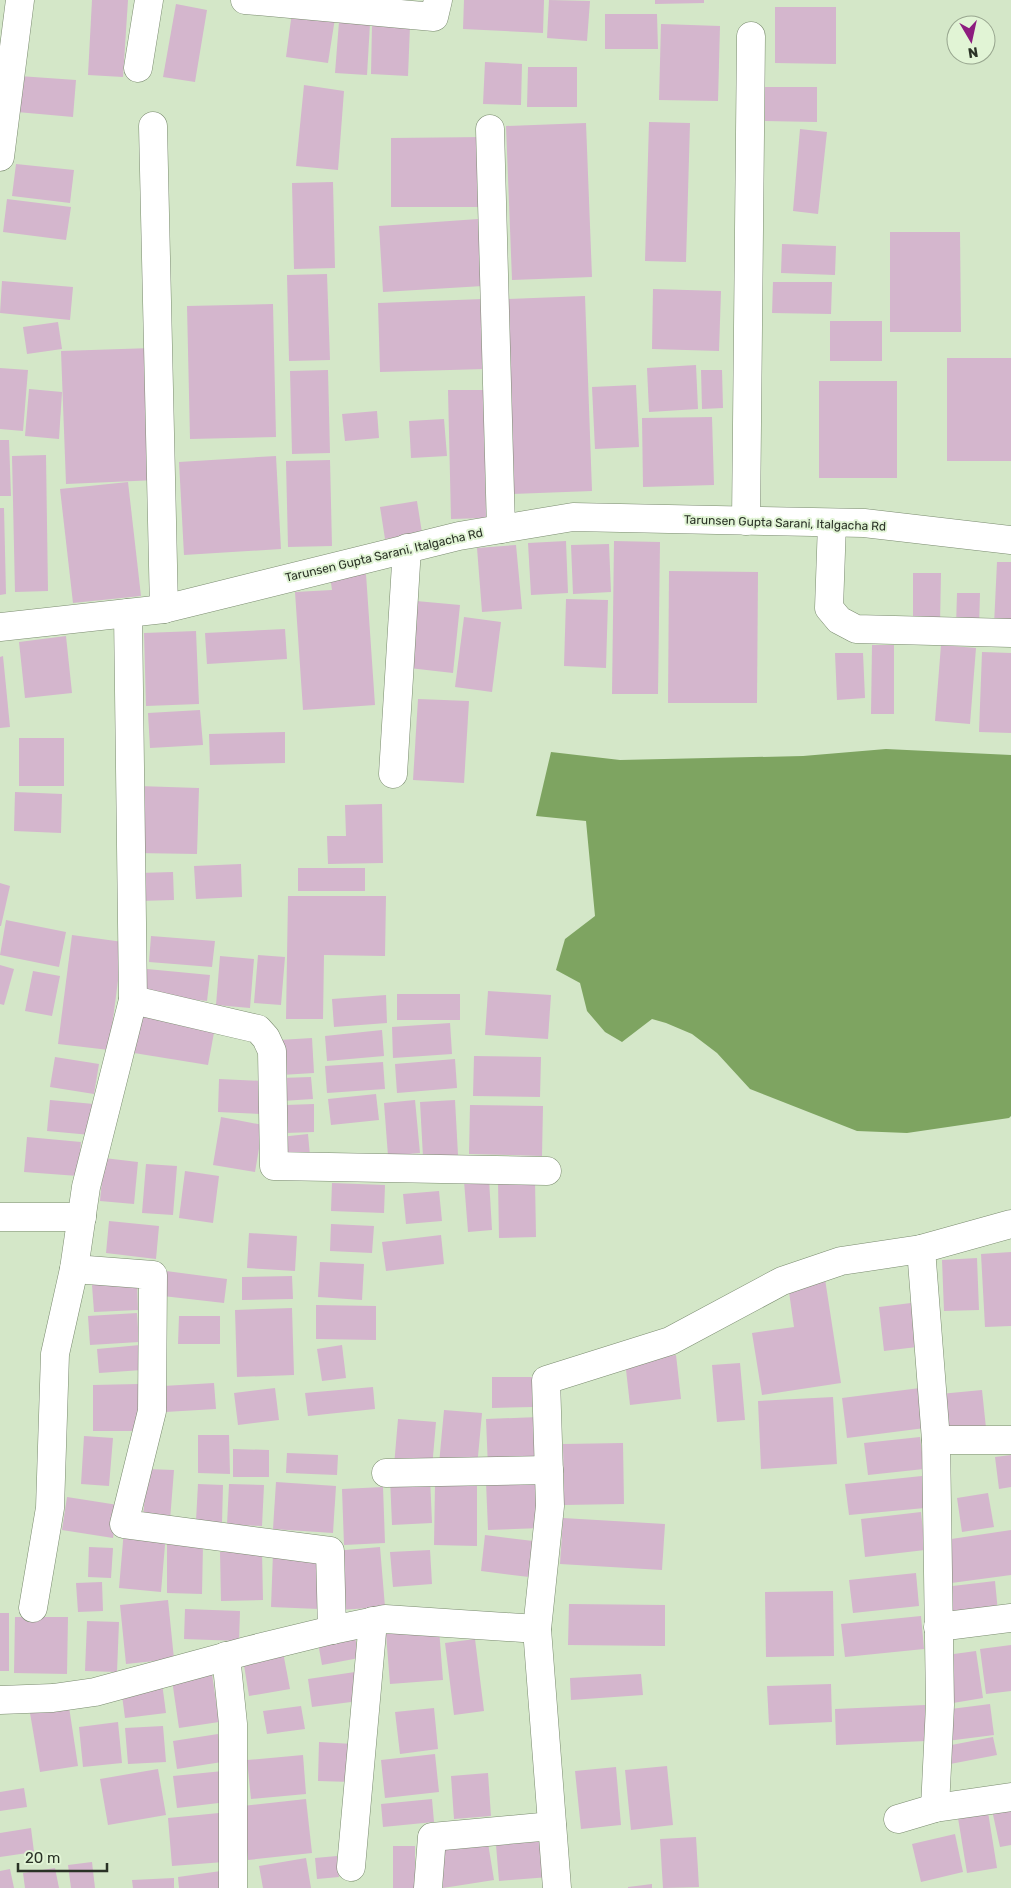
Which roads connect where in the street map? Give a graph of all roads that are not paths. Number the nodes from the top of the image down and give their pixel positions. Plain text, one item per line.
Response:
1 (20, 0) edge
2 (149, 0) edge
3 (245, 0) edge
4 (438, 0) edge
5 (751, 36) dead end
6 (138, 68) dead end
7 (153, 126) dead end
8 (490, 129) dead end
9 (1, 143) edge
10 (746, 521) junction
11 (832, 522) junction
12 (501, 529) junction
13 (1011, 540) edge
14 (407, 548) junction
15 (164, 609) junction
16 (128, 613) junction
17 (0, 627) edge
18 (1011, 633) edge
19 (393, 774) dead end
20 (133, 1000) junction
21 (547, 1171) dead end
22 (0, 1217) edge
23 (82, 1218) junction
24 (1011, 1224) edge
25 (921, 1249) junction
26 (74, 1269) junction
27 (936, 1440) junction
28 (1011, 1440) edge
29 (548, 1470) junction
30 (386, 1473) dead end
31 (33, 1608) dead end
32 (1011, 1618) edge
33 (372, 1621) junction
34 (938, 1628) junction
35 (537, 1629) junction
36 (332, 1630) junction
37 (226, 1656) junction
38 (0, 1700) edge
39 (1011, 1797) edge
40 (935, 1808) junction
41 (898, 1819) dead end
42 (552, 1826) junction
43 (351, 1867) dead end
44 (232, 1888) edge
45 (428, 1888) edge
46 (558, 1888) edge

1 - 9 street
2 - 6 street
3 - 4 street
5 - 10 street
7 - 15 street
8 - 12 street
10 - 11 street, Tarunsen Gupta Sarani, Italgacha Rd
10 - 12 street, Tarunsen Gupta Sarani, Italgacha Rd
11 - 13 street, Tarunsen Gupta Sarani, Italgacha Rd
11 - 18 street
12 - 14 street, Tarunsen Gupta Sarani, Italgacha Rd
14 - 15 street, Tarunsen Gupta Sarani, Italgacha Rd
14 - 19 street
15 - 16 street, Tarunsen Gupta Sarani, Italgacha Rd
16 - 17 street, Tarunsen Gupta Sarani, Italgacha Rd
16 - 20 street
20 - 21 street
20 - 23 street
22 - 23 street
23 - 26 street
24 - 25 street
25 - 27 street
25 - 29 street
26 - 31 street
26 - 36 street
27 - 28 street
27 - 34 street
29 - 30 street
29 - 35 street
32 - 34 street
33 - 35 street
33 - 36 street
33 - 43 street
34 - 40 street
35 - 42 street
36 - 37 street
37 - 38 street
37 - 44 street
39 - 40 street
40 - 41 street
42 - 45 street
42 - 46 street

